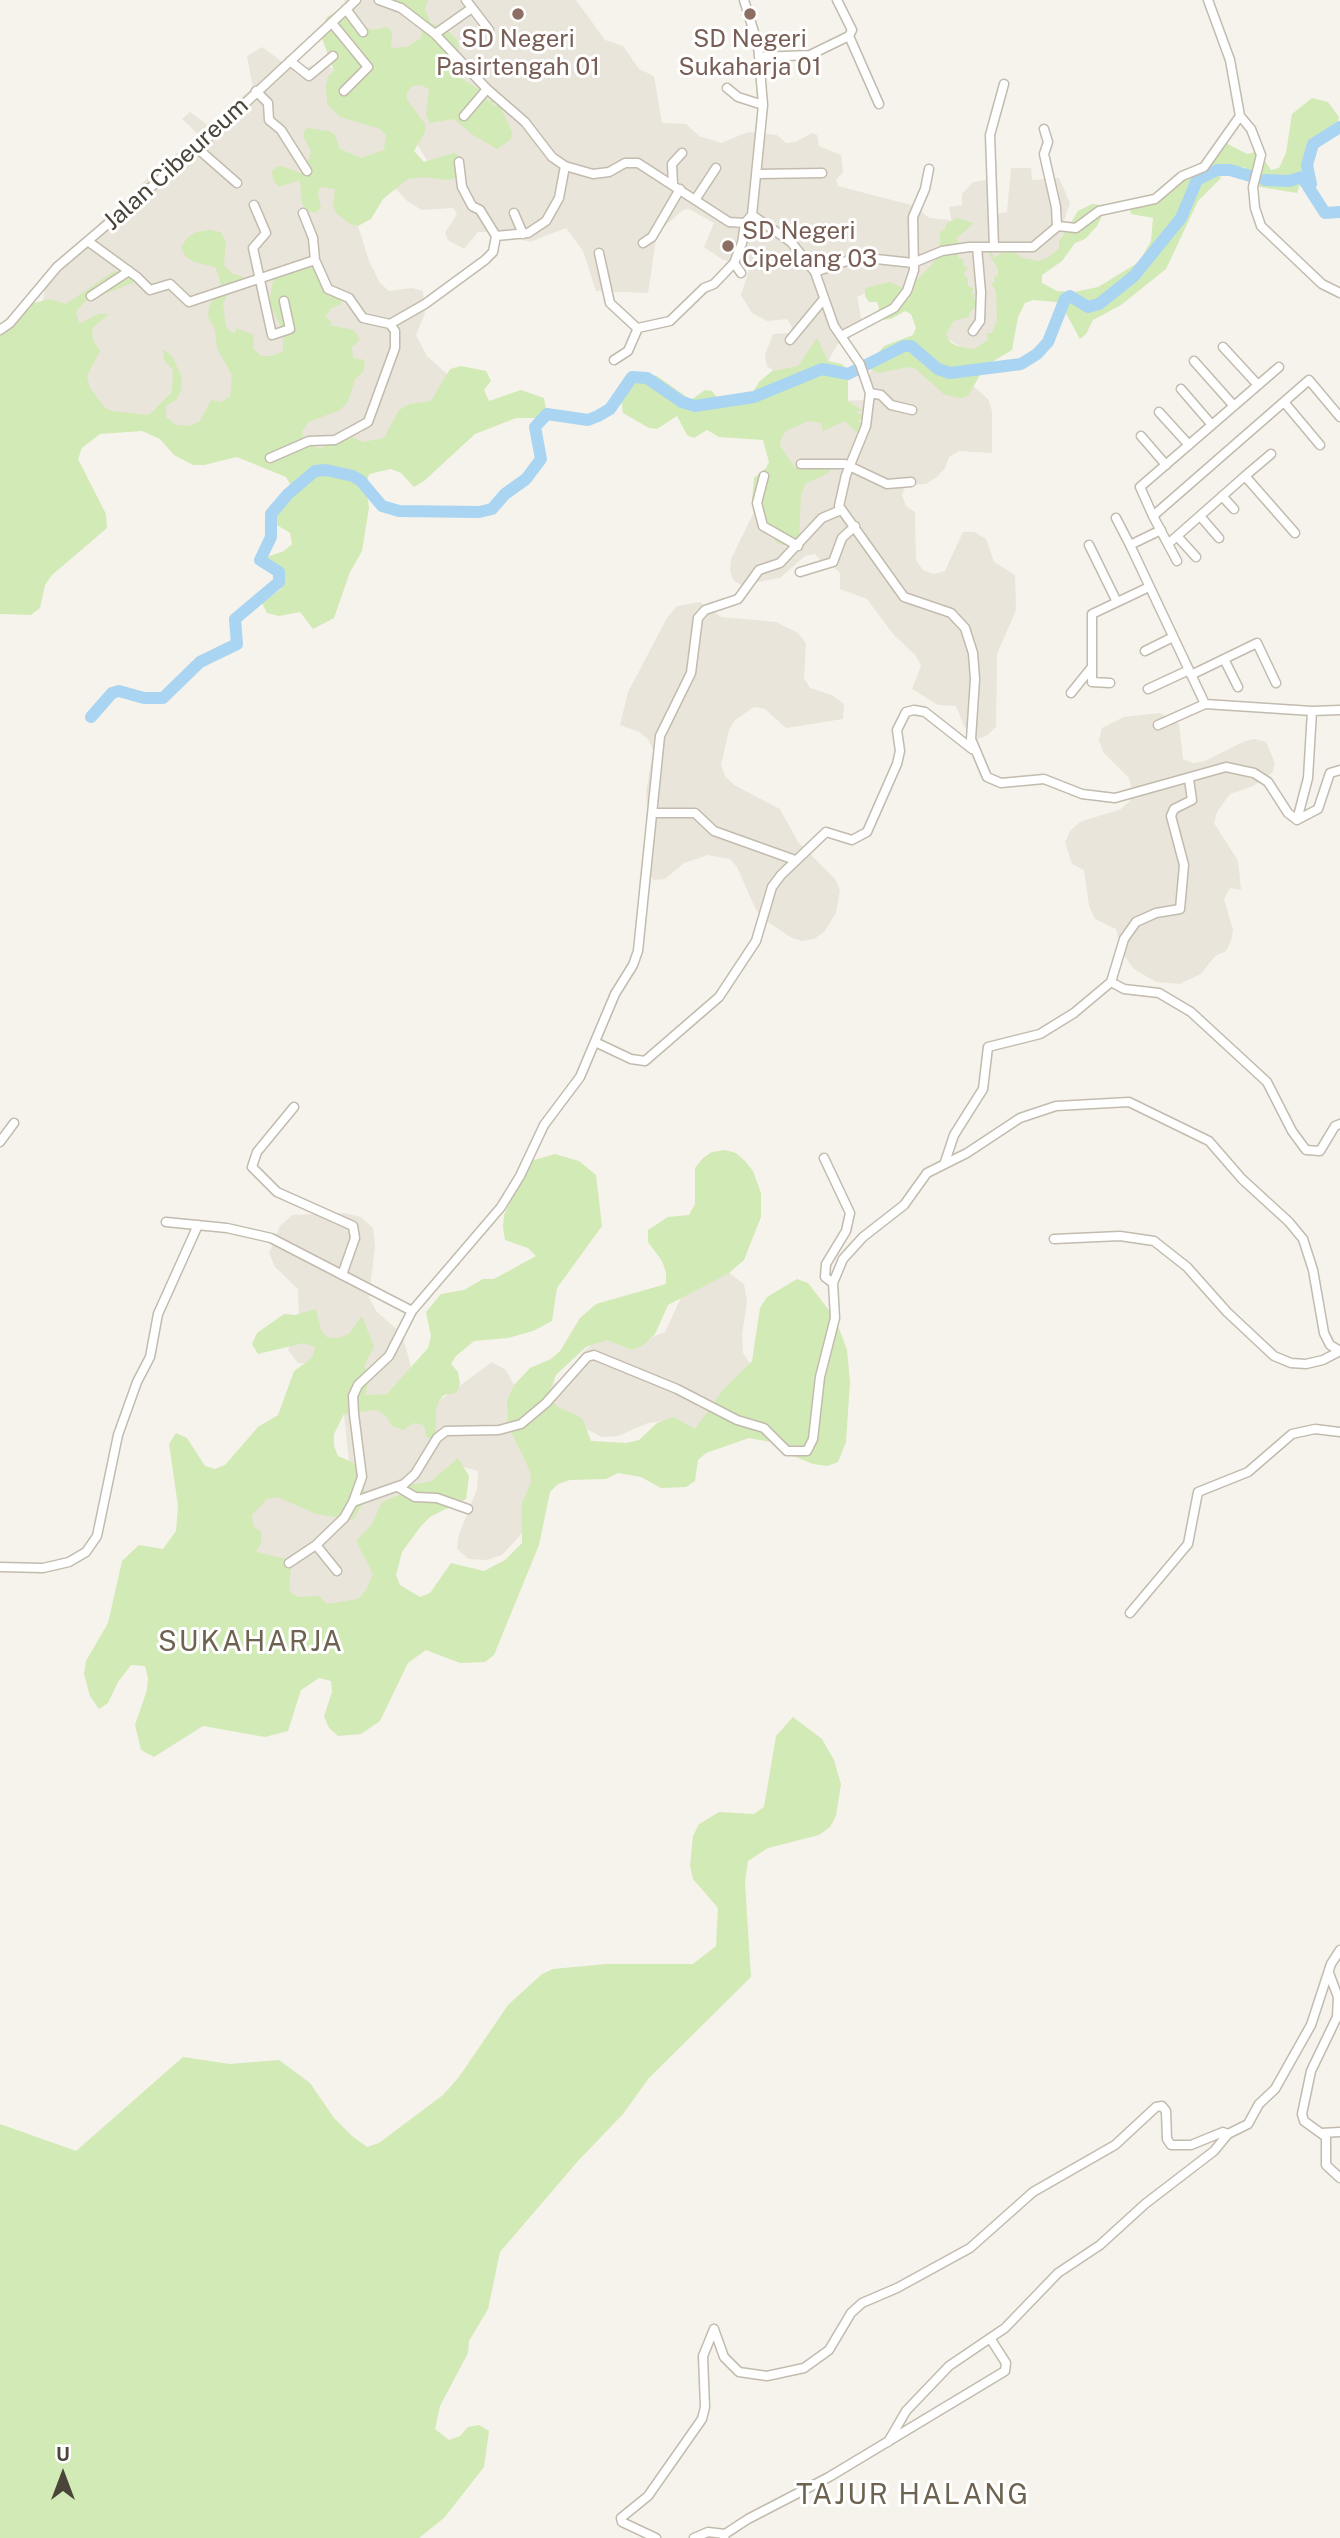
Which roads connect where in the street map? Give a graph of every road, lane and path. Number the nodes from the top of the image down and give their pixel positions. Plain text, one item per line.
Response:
1 (356, 0) edge
2 (379, 0) edge
3 (466, 0) edge
4 (744, 0) edge
5 (837, 0) edge
6 (1208, 0) edge
7 (472, 8) junction
8 (346, 9) junction
9 (332, 23) junction
10 (489, 30) dead end
11 (363, 32) dead end
12 (435, 34) junction
13 (849, 36) junction
14 (334, 56) dead end
15 (760, 57) junction
16 (290, 61) junction
17 (1004, 84) dead end
18 (727, 88) dead end
19 (487, 89) junction
20 (256, 91) junction
21 (344, 92) dead end
22 (879, 104) dead end
23 (763, 105) junction
24 (464, 116) dead end
25 (1240, 116) junction
26 (1044, 129) dead end
27 (197, 148) junction
28 (682, 152) dead end
29 (458, 162) dead end
30 (565, 166) junction
31 (716, 168) dead end
32 (929, 169) dead end
33 (307, 172) dead end
34 (822, 173) dead end
35 (758, 174) junction
36 (237, 183) dead end
37 (676, 187) junction
38 (695, 200) junction
39 (254, 205) dead end
40 (303, 213) dead end
41 (514, 213) dead end
42 (752, 215) junction
43 (745, 223) junction
44 (1057, 227) junction
45 (523, 234) junction
46 (496, 236) junction
47 (89, 242) junction
48 (643, 243) dead end
49 (977, 247) junction
50 (994, 247) junction
51 (599, 253) dead end
52 (315, 260) junction
53 (734, 264) junction
54 (913, 264) junction
55 (129, 271) junction
56 (815, 272) junction
57 (741, 273) dead end
58 (260, 277) junction
59 (1340, 293) edge
60 (91, 296) dead end
61 (823, 300) junction
62 (284, 301) dead end
63 (390, 324) junction
64 (637, 328) junction
65 (0, 330) edge
66 (973, 331) dead end
67 (841, 336) junction
68 (790, 340) dead end
69 (1223, 347) dead end
70 (614, 360) dead end
71 (1194, 361) dead end
72 (1279, 367) dead end
73 (1258, 385) junction
74 (1181, 389) dead end
75 (870, 393) junction
76 (1284, 402) junction
77 (1234, 406) junction
78 (912, 410) dead end
79 (1159, 412) dead end
80 (1340, 417) edge
81 (1212, 425) junction
82 (1141, 436) dead end
83 (1189, 445) junction
84 (1320, 445) dead end
85 (1271, 454) dead end
86 (270, 458) dead end
87 (801, 464) dead end
88 (850, 465) junction
89 (1166, 465) junction
90 (764, 475) dead end
91 (1245, 476) junction
92 (911, 482) dead end
93 (1222, 496) junction
94 (1234, 509) dead end
95 (841, 510) junction
96 (1153, 516) junction
97 (1199, 516) junction
98 (1116, 517) dead end
99 (855, 526) junction
100 (1161, 530) junction
101 (1295, 533) dead end
102 (1177, 536) junction
103 (1219, 538) dead end
104 (1168, 544) junction
105 (1089, 545) dead end
106 (1129, 545) junction
107 (798, 546) junction
108 (1196, 557) dead end
109 (1177, 561) dead end
110 (800, 572) dead end
111 (1149, 587) junction
112 (1117, 602) junction
113 (1173, 637) junction
114 (1145, 651) dead end
115 (1224, 659) junction
116 (1092, 667) junction
117 (1190, 673) junction
118 (1110, 682) dead end
119 (1276, 683) dead end
120 (1238, 687) dead end
121 (1148, 689) dead end
122 (1071, 693) dead end
123 (1205, 704) junction
124 (1312, 710) junction
125 (1340, 710) edge
126 (1158, 725) dead end
127 (973, 749) junction
128 (1340, 770) edge
129 (1189, 779) junction
130 (654, 813) junction
131 (1297, 820) junction
132 (795, 860) junction
133 (1111, 982) junction
134 (596, 1042) junction
135 (294, 1107) dead end
136 (14, 1123) dead end
137 (1340, 1124) edge
138 (0, 1142) edge
139 (824, 1158) dead end
140 (945, 1162) junction
141 (166, 1222) dead end
142 (198, 1225) junction
143 (1054, 1239) dead end
144 (342, 1275) junction
145 (833, 1283) junction
146 (412, 1311) junction
147 (1340, 1351) edge
148 (1340, 1432) edge
149 (398, 1487) junction
150 (353, 1502) junction
151 (468, 1509) dead end
152 (316, 1545) junction
153 (289, 1563) dead end
154 (0, 1567) edge
155 (337, 1571) dead end
156 (1130, 1613) dead end
157 (1340, 1950) edge
158 (1329, 1973) junction
159 (1340, 2132) edge
160 (1321, 2133) junction
161 (1228, 2134) junction
162 (1340, 2178) edge
163 (990, 2338) junction
164 (888, 2442) junction
165 (724, 2536) edge
166 (656, 2538) edge
167 (694, 2538) edge

1 - 8 street, Jalan Cibeureum
2 - 12 street
3 - 7 street
4 - 15 street
5 - 13 street
6 - 25 street
7 - 10 street
7 - 12 street
8 - 9 street, Jalan Cibeureum
8 - 11 street
9 - 16 street, Jalan Cibeureum
9 - 21 street
12 - 19 street
13 - 15 street
13 - 22 street
14 - 16 street
15 - 23 street
16 - 20 street, Jalan Cibeureum
17 - 50 street
18 - 23 street
19 - 24 street
19 - 30 street
20 - 27 street, Jalan Cibeureum
20 - 33 street
23 - 35 street
25 - 44 street
25 - 59 street
26 - 44 street
27 - 36 street
27 - 47 street, Jalan Cibeureum
28 - 37 street
29 - 46 street
30 - 37 street
30 - 45 street
31 - 38 street
32 - 54 street
34 - 35 street
35 - 42 street
37 - 38 street
37 - 48 street
38 - 43 street
39 - 58 street
40 - 52 street
41 - 45 street
42 - 43 street
42 - 56 street
43 - 53 street
44 - 50 street
45 - 46 street
46 - 63 street
47 - 55 street
47 - 65 street, Jalan Cibeureum
49 - 50 street
49 - 54 street
49 - 66 street
51 - 64 street
52 - 58 street
52 - 63 street
53 - 57 street
53 - 64 street
54 - 56 street
54 - 67 street
55 - 58 street
55 - 60 street
56 - 61 street
58 - 62 street
61 - 67 street
61 - 68 street
63 - 86 street
64 - 70 street
67 - 75 street
69 - 73 street
71 - 77 street
72 - 73 street
73 - 77 street
74 - 81 street
75 - 78 street
75 - 88 street
76 - 80 street
76 - 84 street
76 - 96 street
77 - 81 street
79 - 83 street
81 - 83 street
82 - 89 street
83 - 89 street
85 - 91 street
87 - 88 street
88 - 92 street
88 - 95 street
89 - 96 street
90 - 107 street
91 - 93 street
91 - 101 street
93 - 94 street
93 - 97 street
95 - 99 street
95 - 107 street
96 - 100 street
97 - 102 street
97 - 103 street
98 - 106 street
99 - 110 street
99 - 127 street
100 - 104 street
100 - 106 street
102 - 104 street
102 - 108 street
104 - 109 street
105 - 112 street
106 - 111 street
107 - 130 street
111 - 112 street
111 - 113 street
112 - 116 street
113 - 114 street
113 - 117 street
115 - 117 street
115 - 119 street
115 - 120 street
116 - 118 street
116 - 122 street
117 - 121 street
117 - 123 street
123 - 124 street
123 - 126 street
124 - 125 street
124 - 131 street
127 - 129 street
127 - 132 street
128 - 131 street
129 - 131 street
129 - 133 street
130 - 132 street
130 - 134 street
132 - 134 street
133 - 137 street
133 - 140 street
134 - 146 street
135 - 144 street
136 - 138 street
139 - 145 street
140 - 145 street
140 - 147 street
141 - 142 street
142 - 144 street
142 - 154 street
143 - 147 street
144 - 146 street
145 - 149 street
146 - 150 street
148 - 156 street
149 - 150 street
149 - 151 street
150 - 152 street
152 - 153 street
152 - 155 street
157 - 158 street
158 - 160 street
158 - 161 street
159 - 160 street
160 - 162 street
161 - 163 street
161 - 166 street
163 - 164 street
163 - 164 street
164 - 165 street
165 - 167 street

